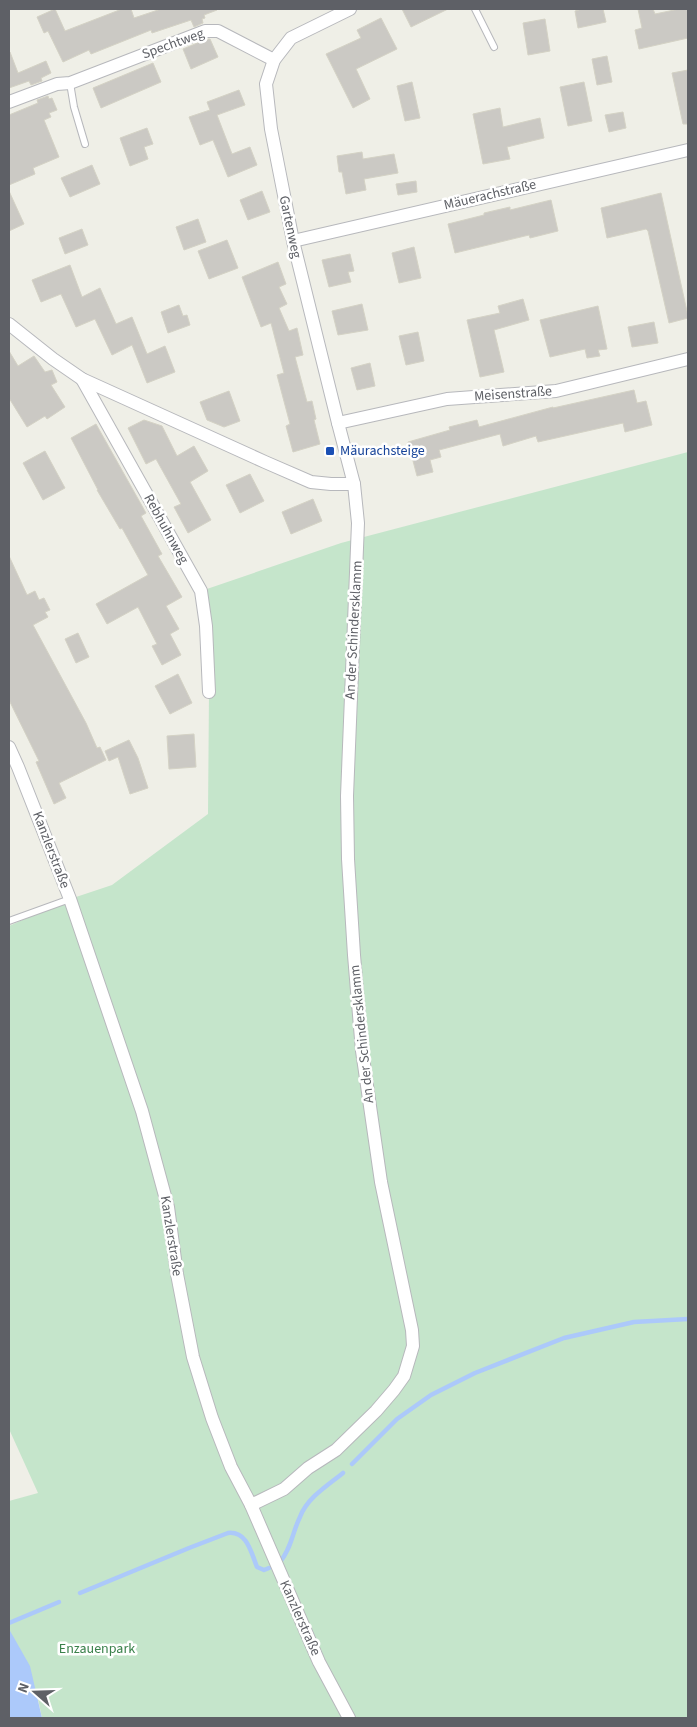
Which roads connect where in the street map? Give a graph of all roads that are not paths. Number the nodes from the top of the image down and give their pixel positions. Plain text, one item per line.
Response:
1 (350, 9) edge
2 (475, 9) edge
3 (494, 47) dead end
4 (274, 60) junction
5 (70, 83) junction
6 (9, 102) edge
7 (85, 144) dead end
8 (688, 150) edge
9 (293, 241) junction
10 (9, 324) edge
11 (688, 359) edge
12 (82, 378) junction
13 (338, 423) junction
14 (354, 484) junction
15 (209, 692) dead end
16 (9, 747) edge
17 (70, 899) junction
18 (9, 921) edge
19 (250, 1505) junction
20 (349, 1718) edge

1 - 4 street, Gartenweg
2 - 3 lane
4 - 5 street, Spechtweg
4 - 9 street, Gartenweg
5 - 6 street, Spechtweg
5 - 7 lane
8 - 9 street, Mäuerachstraße
9 - 13 street, Gartenweg
10 - 12 street
11 - 13 street, Meisenstraße
12 - 14 street
12 - 15 street, Rebhuhnweg
13 - 14 street, Gartenweg
14 - 19 street, An der Schindersklamm
16 - 17 street, Kanzlerstraße
17 - 18 lane
17 - 19 street, Kanzlerstraße
19 - 20 street, Kanzlerstraße

